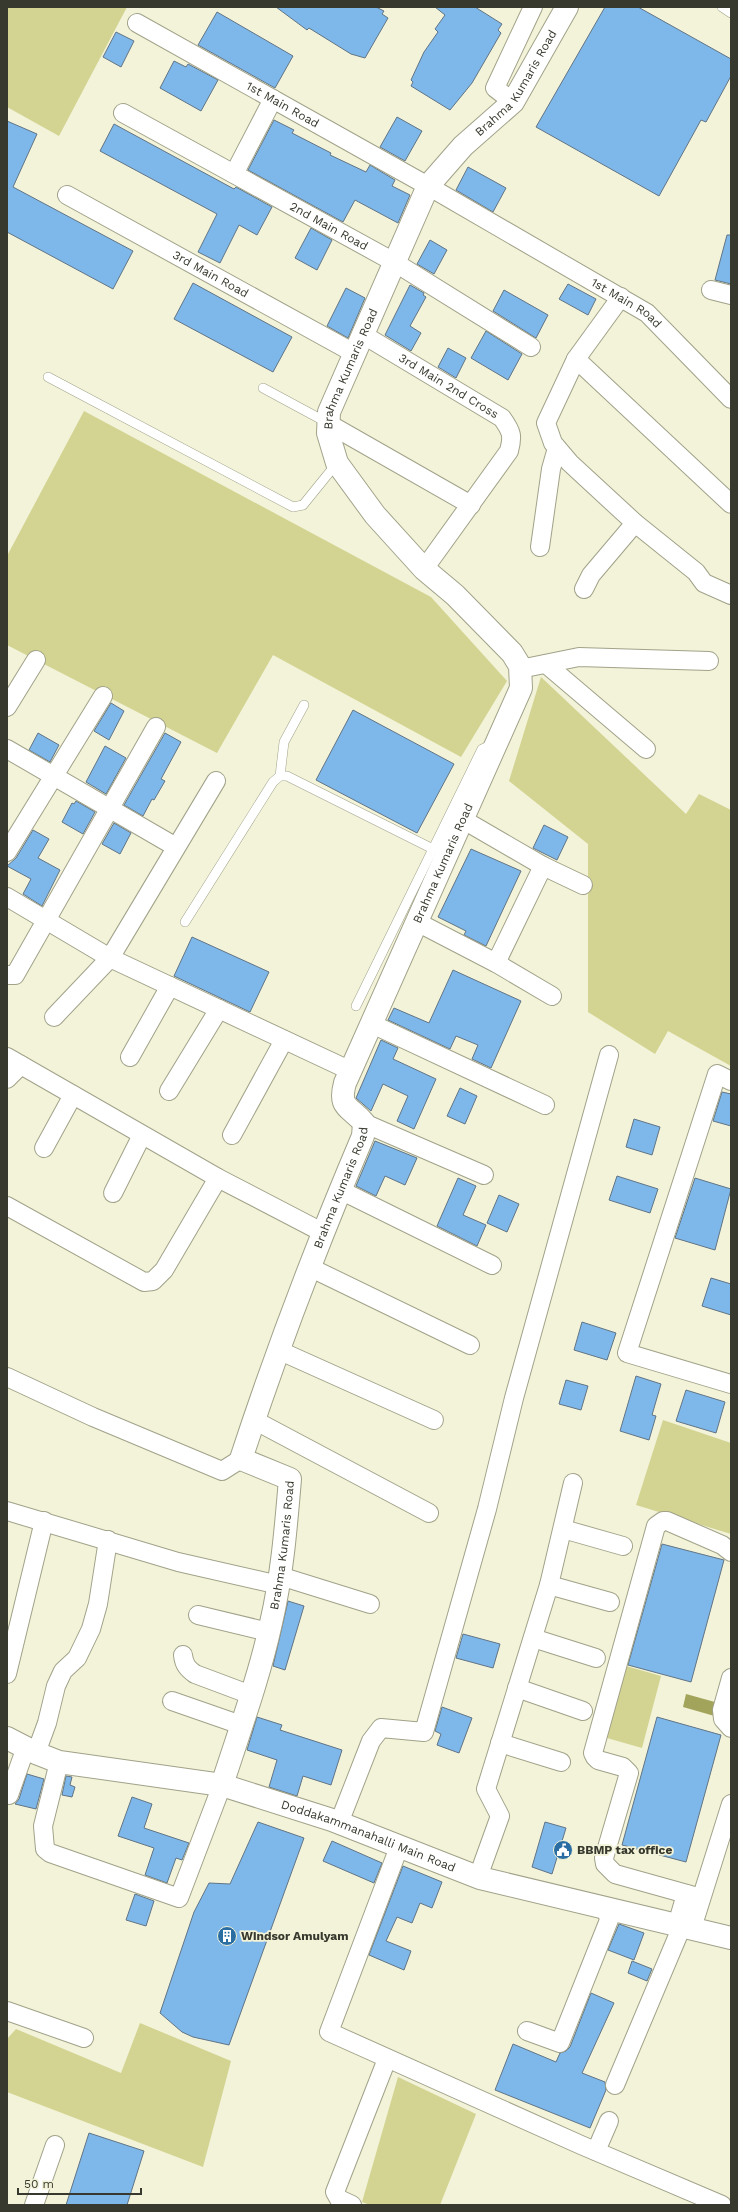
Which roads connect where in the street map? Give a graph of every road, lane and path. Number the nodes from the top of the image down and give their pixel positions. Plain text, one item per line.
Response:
1 (533, 7) edge
2 (567, 7) edge
3 (722, 7) edge
4 (731, 13) edge
5 (137, 23) dead end
6 (273, 99) junction
7 (513, 102) junction
8 (123, 113) dead end
9 (234, 174) junction
10 (428, 186) junction
11 (66, 195) dead end
12 (394, 262) junction
13 (711, 290) dead end
14 (731, 295) edge
15 (621, 297) junction
16 (358, 344) junction
17 (531, 347) dead end
18 (576, 359) junction
19 (48, 377) dead end
20 (262, 388) dead end
21 (731, 399) edge
22 (329, 424) junction
23 (558, 448) junction
24 (337, 463) junction
25 (731, 504) edge
26 (470, 505) junction
27 (635, 523) junction
28 (540, 547) dead end
29 (424, 570) junction
30 (584, 589) dead end
31 (731, 595) edge
32 (36, 660) dead end
33 (709, 661) dead end
34 (546, 664) junction
35 (520, 669) junction
36 (103, 696) dead end
37 (304, 705) dead end
38 (7, 707) edge
39 (156, 727) dead end
40 (496, 742) junction
41 (7, 748) edge
42 (646, 749) dead end
43 (54, 776) junction
44 (280, 776) junction
45 (216, 781) dead end
46 (110, 807) junction
47 (462, 819) junction
48 (176, 847) junction
49 (432, 849) junction
50 (7, 852) edge
51 (543, 866) junction
52 (583, 885) dead end
53 (7, 897) edge
54 (46, 919) junction
55 (185, 922) dead end
56 (416, 922) junction
57 (110, 958) junction
58 (496, 962) junction
59 (7, 975) edge
60 (170, 986) junction
61 (552, 996) dead end
62 (356, 1006) dead end
63 (219, 1009) junction
64 (54, 1017) dead end
65 (372, 1024) junction
66 (284, 1040) junction
67 (609, 1055) dead end
68 (130, 1057) dead end
69 (14, 1061) edge
70 (351, 1071) junction
71 (724, 1077) edge
72 (7, 1079) edge
73 (169, 1091) dead end
74 (73, 1096) junction
75 (545, 1105) dead end
76 (364, 1123) junction
77 (142, 1135) junction
78 (232, 1135) dead end
79 (44, 1148) dead end
80 (484, 1175) dead end
81 (218, 1178) junction
82 (340, 1190) junction
83 (113, 1192) dead end
84 (7, 1206) edge
85 (322, 1232) junction
86 (492, 1265) dead end
87 (309, 1267) junction
88 (470, 1345) dead end
89 (278, 1350) junction
90 (7, 1377) edge
91 (731, 1384) edge
92 (254, 1420) junction
93 (434, 1420) dead end
94 (241, 1459) junction
95 (574, 1483) dead end
96 (7, 1511) edge
97 (429, 1513) dead end
98 (44, 1521) junction
99 (563, 1529) junction
100 (108, 1540) junction
101 (623, 1546) dead end
102 (731, 1552) edge
103 (279, 1581) junction
104 (549, 1585) junction
105 (610, 1602) dead end
106 (370, 1604) dead end
107 (198, 1615) dead end
108 (269, 1632) junction
109 (533, 1638) junction
110 (183, 1655) dead end
111 (596, 1658) dead end
112 (7, 1674) edge
113 (731, 1678) edge
114 (517, 1688) junction
115 (251, 1694) junction
116 (172, 1701) dead end
117 (583, 1711) dead end
118 (241, 1725) junction
119 (731, 1728) edge
120 (500, 1743) junction
121 (23, 1746) edge
122 (59, 1762) junction
123 (560, 1762) dead end
124 (222, 1785) junction
125 (9, 1795) dead end
126 (731, 1804) edge
127 (339, 1823) junction
128 (399, 1847) junction
129 (478, 1877) junction
130 (694, 1896) junction
131 (606, 1908) junction
132 (684, 1927) junction
133 (731, 1938) edge
134 (7, 2011) edge
135 (527, 2031) dead end
136 (84, 2038) dead end
137 (387, 2059) junction
138 (615, 2085) dead end
139 (609, 2121) dead end
140 (55, 2145) dead end
141 (596, 2151) junction
142 (34, 2205) edge
143 (352, 2205) edge
144 (722, 2205) edge

1 - 7 street
2 - 7 street, Brahma Kumaris Road
3 - 4 lane
5 - 6 street, 1st Main Road
6 - 9 street
6 - 10 street, 1st Main Road
7 - 10 street, Brahma Kumaris Road
8 - 9 street, 2nd Main Road
9 - 12 street, 2nd Main Road
10 - 12 street, Brahma Kumaris Road
10 - 15 street, 1st Main Road
11 - 16 street, 3rd Main Road
12 - 16 street, Brahma Kumaris Road
12 - 17 street, 2nd Main Road
13 - 14 street
15 - 18 street
15 - 21 street, 1st Main Road
16 - 22 street, Brahma Kumaris Road
16 - 26 street, 3rd Main 2nd Cross
18 - 23 street
18 - 25 street
19 - 24 lane
20 - 22 lane
22 - 24 street, Brahma Kumaris Road
22 - 26 street
23 - 27 street
23 - 28 street
24 - 29 street, Brahma Kumaris Road
26 - 29 street, 3rd Main 2nd Cross
27 - 30 street
27 - 31 street
29 - 35 street, Brahma Kumaris Road
32 - 38 street
33 - 34 street
34 - 35 street
34 - 42 street
35 - 40 street, Brahma Kumaris Road
36 - 43 street
37 - 44 lane
39 - 46 street
40 - 47 street, Brahma Kumaris Road
40 - 49 lane
41 - 43 street
43 - 46 street
43 - 50 street
44 - 49 lane
44 - 55 lane
45 - 48 street
46 - 48 street
46 - 54 street
47 - 51 street
47 - 56 street, Brahma Kumaris Road
48 - 57 street
49 - 62 lane
51 - 52 street
51 - 58 street
53 - 54 street
54 - 57 street
54 - 59 street
56 - 58 street
56 - 65 street, Brahma Kumaris Road
57 - 60 street
57 - 64 street
58 - 61 street
60 - 63 street
60 - 68 street
63 - 66 street
63 - 73 street
65 - 70 street, Brahma Kumaris Road
65 - 75 street
66 - 70 street
66 - 78 street
67 - 127 street
69 - 72 street
69 - 74 street
70 - 76 street, Brahma Kumaris Road
71 - 91 street
74 - 77 street
74 - 79 street
76 - 80 street
76 - 82 street, Brahma Kumaris Road
77 - 81 street
77 - 83 street
81 - 84 street
81 - 85 street
82 - 85 street, Brahma Kumaris Road
82 - 86 street
85 - 87 street, Brahma Kumaris Road
87 - 88 street
87 - 89 street, Brahma Kumaris Road
89 - 92 street, Brahma Kumaris Road
89 - 93 street
90 - 94 street
92 - 94 street, Brahma Kumaris Road
92 - 97 street
94 - 103 street, Brahma Kumaris Road
95 - 99 street
96 - 98 street
98 - 100 street
98 - 112 street
99 - 101 street
99 - 104 street
100 - 103 street
100 - 121 street
102 - 130 street
103 - 106 street
103 - 108 street, Brahma Kumaris Road
104 - 105 street
104 - 109 street
107 - 108 street
108 - 115 street, Brahma Kumaris Road
109 - 111 street
109 - 114 street
110 - 115 street
113 - 119 street
114 - 117 street
114 - 120 street
115 - 118 street, Brahma Kumaris Road
116 - 118 street
118 - 124 street, Brahma Kumaris Road
120 - 123 street
120 - 129 street
121 - 122 street, Doddakammanahalli Main Road
121 - 125 street
122 - 124 street, Doddakammanahalli Main Road
122 - 124 street
124 - 127 street, Doddakammanahalli Main Road
126 - 130 street
127 - 128 street, Doddakammanahalli Main Road
128 - 129 street, Doddakammanahalli Main Road
128 - 137 street
129 - 131 street, Doddakammanahalli Main Road
130 - 132 street
131 - 132 street, Doddakammanahalli Main Road
131 - 135 street
132 - 133 street, Doddakammanahalli Main Road
132 - 138 street
134 - 136 street
137 - 141 street
137 - 143 street
139 - 141 street
140 - 142 street
141 - 144 street

